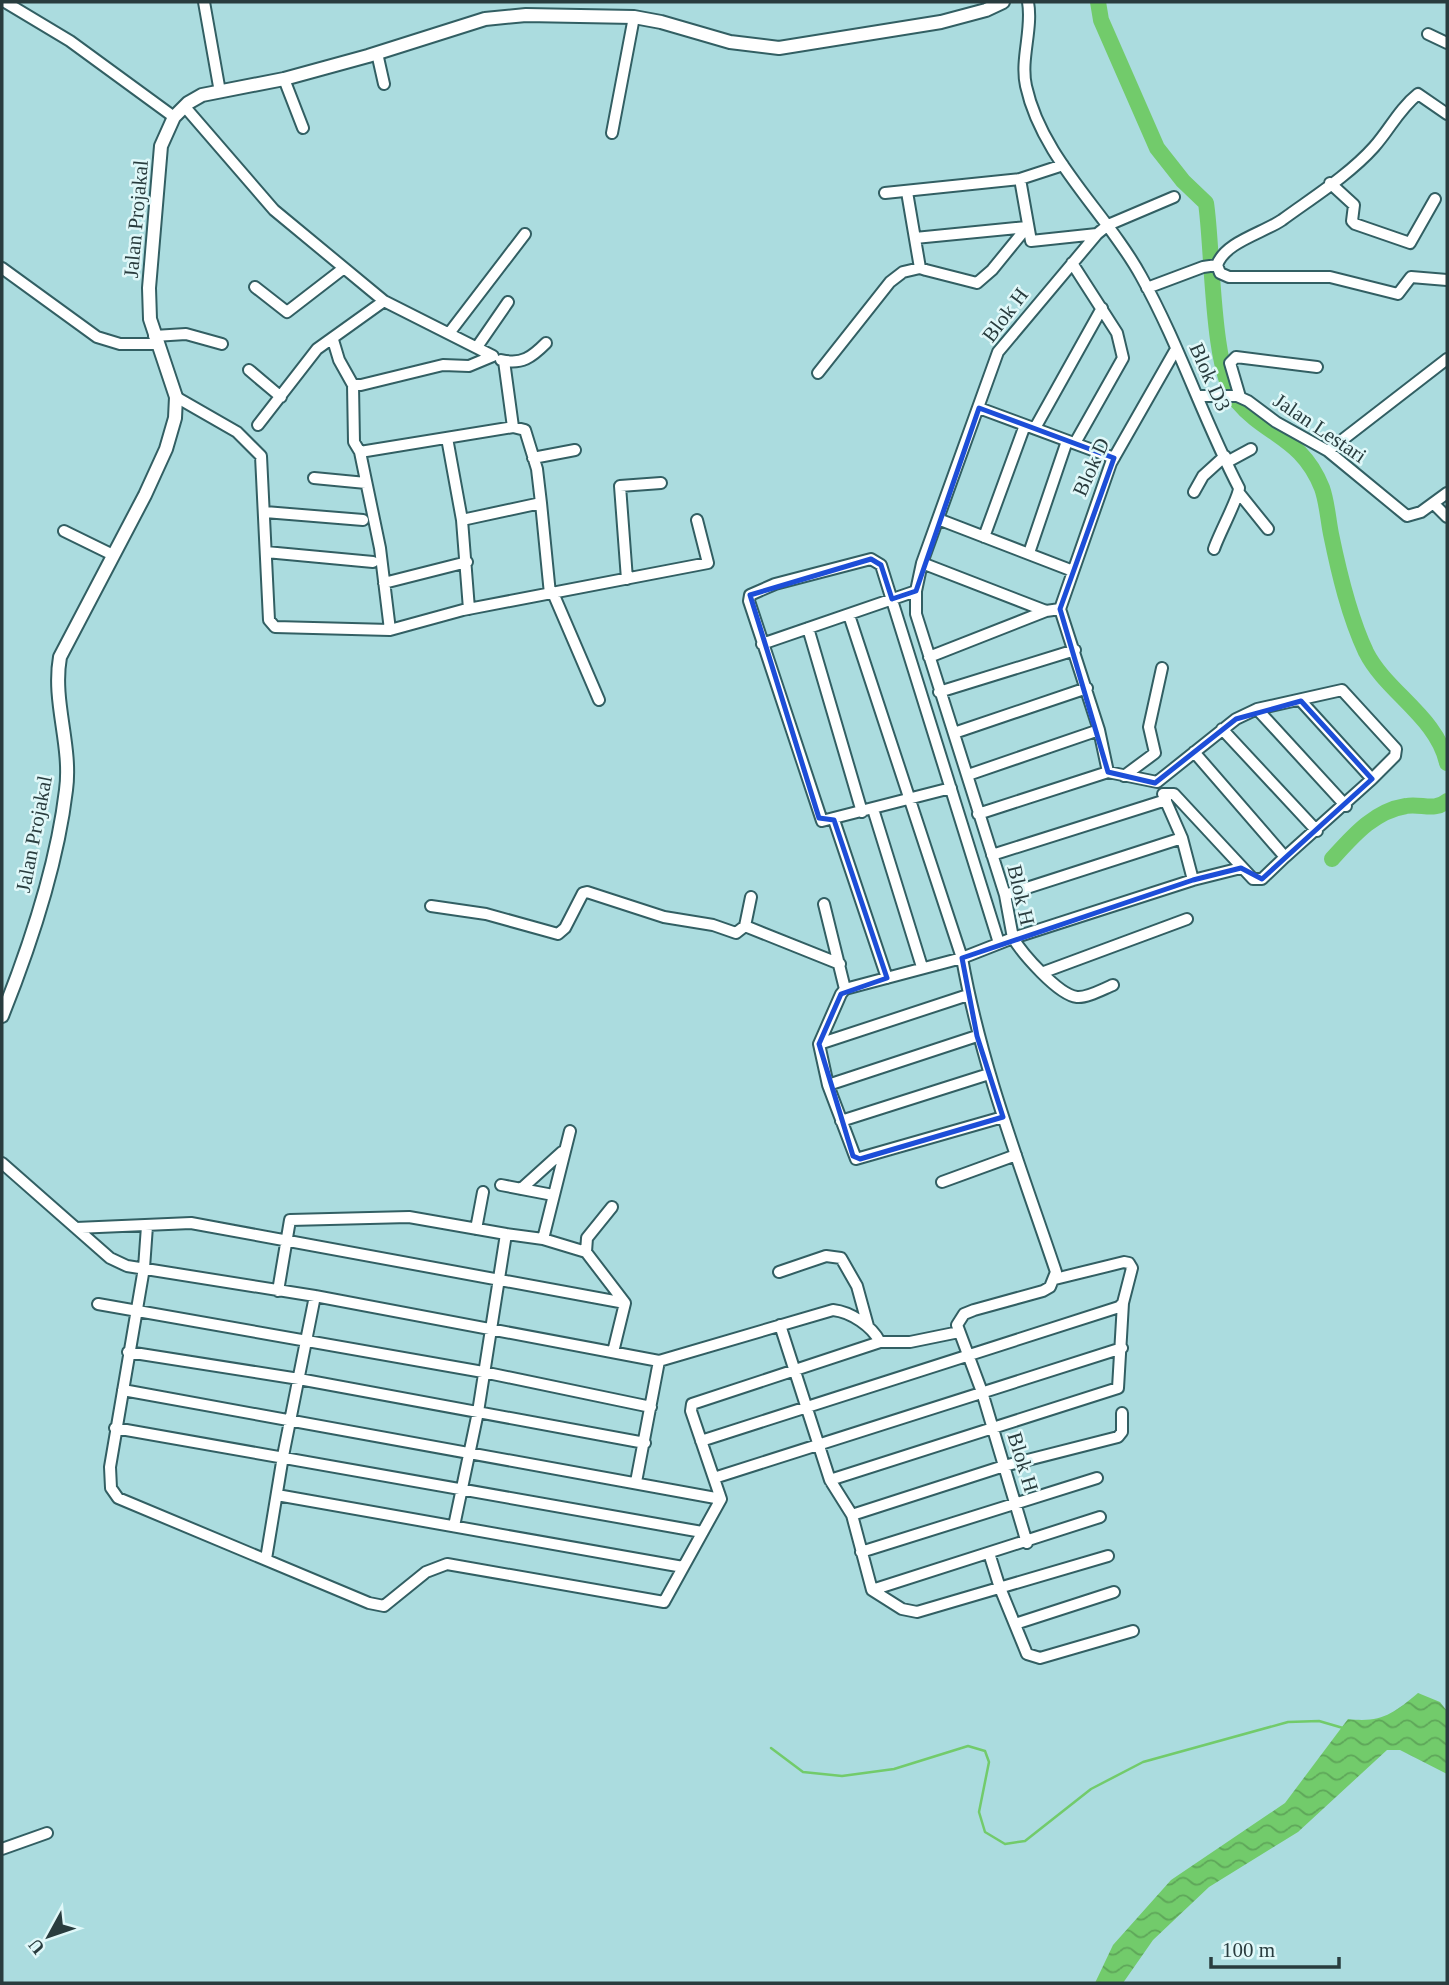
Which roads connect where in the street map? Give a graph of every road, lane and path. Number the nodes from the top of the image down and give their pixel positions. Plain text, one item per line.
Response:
1 (5, 2) edge
2 (204, 2) edge
3 (1003, 2) edge
4 (1027, 2) edge
5 (634, 17) junction
6 (1428, 34) dead end
7 (1447, 43) edge
8 (377, 53) junction
9 (284, 79) junction
10 (384, 84) dead end
11 (220, 92) junction
12 (185, 107) junction
13 (1447, 114) edge
14 (174, 117) junction
15 (303, 128) dead end
16 (612, 133) dead end
17 (1063, 165) junction
18 (1020, 179) junction
19 (1330, 183) junction
20 (907, 192) junction
21 (886, 193) dead end
22 (1174, 197) dead end
23 (1435, 199) dead end
24 (1108, 225) junction
25 (1027, 227) junction
26 (525, 234) dead end
27 (1097, 234) junction
28 (915, 238) junction
29 (1072, 263) junction
30 (1212, 266) junction
31 (2, 268) edge
32 (344, 268) junction
33 (920, 268) junction
34 (1447, 280) edge
35 (255, 287) dead end
36 (1147, 288) junction
37 (384, 301) junction
38 (508, 302) dead end
39 (1102, 308) junction
40 (450, 332) junction
41 (155, 340) junction
42 (333, 340) junction
43 (546, 343) dead end
44 (222, 344) dead end
45 (477, 347) junction
46 (1176, 349) junction
47 (493, 356) junction
48 (1447, 359) edge
49 (504, 361) junction
50 (1317, 367) dead end
51 (249, 370) dead end
52 (818, 373) dead end
53 (353, 385) junction
54 (1198, 396) junction
55 (1234, 396) junction
56 (176, 397) junction
57 (281, 397) junction
58 (979, 408) junction
59 (258, 425) dead end
60 (513, 427) junction
61 (1030, 427) junction
62 (447, 439) junction
63 (1071, 442) junction
64 (1251, 449) dead end
65 (575, 450) dead end
66 (1328, 451) junction
67 (360, 453) junction
68 (533, 458) junction
69 (1114, 458) junction
70 (1226, 459) junction
71 (314, 478) dead end
72 (366, 483) junction
73 (661, 483) dead end
74 (1194, 492) dead end
75 (1239, 493) junction
76 (1447, 493) edge
77 (541, 503) junction
78 (1434, 504) junction
79 (265, 512) junction
80 (1447, 517) edge
81 (938, 519) junction
82 (363, 520) dead end
83 (462, 520) junction
84 (697, 520) dead end
85 (1268, 529) dead end
86 (64, 531) dead end
87 (984, 537) junction
88 (1213, 549) dead end
89 (267, 552) junction
90 (1029, 554) junction
91 (113, 555) junction
92 (373, 562) dead end
93 (467, 562) junction
94 (922, 563) junction
95 (1073, 571) junction
96 (627, 579) junction
97 (384, 583) junction
98 (916, 591) junction
99 (551, 593) junction
100 (892, 600) junction
101 (468, 609) junction
102 (1060, 609) junction
103 (1046, 611) junction
104 (849, 615) junction
105 (808, 628) junction
106 (390, 630) junction
107 (762, 644) junction
108 (1075, 650) junction
109 (929, 657) junction
110 (1162, 668) dead end
111 (1087, 688) junction
112 (939, 692) junction
113 (599, 700) dead end
114 (1301, 701) junction
115 (1257, 709) junction
116 (1099, 730) junction
117 (1222, 730) junction
118 (954, 733) junction
119 (1195, 752) junction
120 (1108, 772) junction
121 (968, 775) junction
122 (1124, 776) junction
123 (1372, 779) junction
124 (1157, 782) junction
125 (951, 788) junction
126 (1165, 797) junction
127 (911, 799) junction
128 (1346, 806) junction
129 (867, 810) junction
130 (978, 814) junction
131 (834, 820) junction
132 (1317, 831) junction
133 (1182, 838) junction
134 (992, 855) junction
135 (1285, 857) junction
136 (1241, 868) junction
137 (1193, 880) junction
138 (1006, 895) junction
139 (751, 897) dead end
140 (824, 904) dead end
141 (430, 906) dead end
142 (1187, 919) dead end
143 (745, 926) junction
144 (1013, 938) junction
145 (999, 943) junction
146 (962, 958) junction
147 (840, 964) junction
148 (922, 967) junction
149 (1044, 972) junction
150 (887, 978) junction
151 (1113, 985) dead end
152 (845, 989) junction
153 (968, 995) junction
154 (2, 1016) edge
155 (977, 1036) junction
156 (819, 1044) junction
157 (989, 1074) junction
158 (828, 1085) junction
159 (1003, 1116) junction
160 (842, 1121) junction
161 (570, 1131) dead end
162 (562, 1152) junction
163 (1016, 1156) junction
164 (2, 1163) edge
165 (942, 1182) dead end
166 (501, 1185) dead end
167 (521, 1189) junction
168 (483, 1192) dead end
169 (553, 1195) junction
170 (612, 1207) dead end
171 (147, 1226) junction
172 (76, 1228) junction
173 (476, 1229) junction
174 (506, 1234) junction
175 (542, 1239) junction
176 (286, 1241) junction
177 (586, 1252) junction
178 (144, 1268) junction
179 (779, 1272) dead end
180 (1055, 1279) junction
181 (499, 1280) junction
182 (278, 1291) junction
183 (315, 1296) junction
184 (625, 1303) junction
185 (1124, 1303) junction
186 (98, 1304) dead end
187 (137, 1310) junction
188 (780, 1325) junction
189 (867, 1326) junction
190 (489, 1329) junction
191 (959, 1332) junction
192 (305, 1342) junction
193 (880, 1342) junction
194 (1122, 1348) junction
195 (128, 1352) junction
196 (613, 1352) junction
197 (968, 1354) junction
198 (659, 1360) junction
199 (794, 1371) junction
200 (483, 1372) junction
201 (299, 1379) junction
202 (123, 1390) junction
203 (982, 1391) junction
204 (651, 1407) junction
205 (807, 1409) junction
206 (478, 1412) junction
207 (1122, 1413) dead end
208 (291, 1419) junction
209 (115, 1427) junction
210 (993, 1429) junction
211 (701, 1441) junction
212 (645, 1443) junction
213 (818, 1443) junction
214 (470, 1454) junction
215 (283, 1456) junction
216 (1004, 1466) junction
217 (714, 1478) junction
218 (1097, 1478) dead end
219 (830, 1480) junction
220 (636, 1482) junction
221 (461, 1488) junction
222 (277, 1495) junction
223 (721, 1499) junction
224 (1015, 1501) junction
225 (852, 1515) junction
226 (1100, 1517) dead end
227 (454, 1526) junction
228 (702, 1532) junction
229 (1027, 1543) junction
230 (861, 1552) junction
231 (989, 1553) junction
232 (1108, 1556) dead end
233 (267, 1559) junction
234 (683, 1567) junction
235 (1000, 1588) junction
236 (872, 1590) junction
237 (1114, 1592) dead end
238 (1015, 1624) junction
239 (1133, 1631) dead end
240 (47, 1833) dead end
241 (2, 1849) edge

1 - 14 street
2 - 11 street
3 - 5 main road, Jalan Projakal
4 - 17 street, Blok D3
5 - 8 main road, Jalan Projakal
5 - 16 street
6 - 7 street
8 - 9 main road, Jalan Projakal
8 - 10 street
9 - 11 main road, Jalan Projakal
9 - 15 street
11 - 12 main road, Jalan Projakal
12 - 14 main road, Jalan Projakal
12 - 32 street
13 - 19 street
14 - 41 main road, Jalan Projakal
17 - 18 street
17 - 24 street, Blok D3
18 - 20 street
18 - 25 street
19 - 23 street
19 - 30 street
20 - 21 street
20 - 28 street
22 - 24 street, Blok H
24 - 27 street, Blok H
24 - 36 street, Blok D3
25 - 27 street
25 - 28 street
25 - 33 street
26 - 40 street
27 - 29 street, Blok H
28 - 33 street
29 - 39 street
29 - 58 street, Blok H
30 - 34 street
30 - 36 street
31 - 41 street
32 - 35 street
32 - 37 street
33 - 52 street
36 - 46 street, Blok D3
37 - 40 street
37 - 42 street
38 - 45 street
39 - 61 street
39 - 63 street
40 - 45 street
41 - 44 street
41 - 56 main road, Jalan Projakal
42 - 53 street
42 - 57 street
43 - 49 street
45 - 47 street
46 - 54 street, Blok D3
46 - 69 street, Blok D
47 - 49 street
47 - 53 street
48 - 66 street
49 - 60 street
50 - 55 street
51 - 57 street
53 - 67 street
54 - 55 street
54 - 70 street, Blok D3
55 - 66 street, Jalan Lestari
56 - 79 street
56 - 91 main road, Jalan Projakal
57 - 59 street
58 - 61 street
58 - 81 street, Blok H
60 - 62 street
60 - 68 street
61 - 63 street
61 - 87 street
62 - 67 street
62 - 83 street
63 - 69 street
63 - 90 street
64 - 70 street
65 - 68 street
66 - 78 street, Jalan Lestari
67 - 72 street
68 - 77 street
69 - 95 street, Blok D
70 - 74 street
70 - 75 street, Blok D3
71 - 72 street
72 - 97 street
73 - 96 street
75 - 85 street, Blok D3
75 - 88 street
76 - 78 street, Jalan Lestari
77 - 83 street
77 - 99 street
78 - 80 street
79 - 82 street
79 - 89 street
81 - 87 street
81 - 94 street, Blok H
83 - 93 street
84 - 96 street
86 - 91 street
87 - 90 street
89 - 92 street
89 - 106 street
90 - 95 street
91 - 154 main road, Jalan Projakal
93 - 97 street
93 - 101 street
94 - 98 street, Blok H
94 - 103 street
95 - 102 street, Blok D
96 - 99 street
97 - 106 street
98 - 100 street
98 - 109 street, Blok H
99 - 101 street
99 - 113 street
100 - 104 street
100 - 107 street
100 - 125 street
101 - 106 street
102 - 103 street
102 - 108 street
103 - 109 street
104 - 105 street
104 - 127 street
105 - 107 street
105 - 129 street
107 - 131 street
108 - 111 street
108 - 112 street
109 - 112 street, Blok H
110 - 122 street
111 - 116 street
111 - 118 street
112 - 118 street, Blok H
114 - 115 street
114 - 123 street
114 - 123 street
115 - 117 street
115 - 128 street
116 - 120 street
116 - 121 street
117 - 119 street
117 - 132 street
118 - 121 street, Blok H
119 - 124 street
119 - 135 street
120 - 122 street
120 - 130 street
121 - 130 street, Blok H
122 - 124 street
123 - 128 street
124 - 126 street
125 - 127 street
125 - 145 street
126 - 133 street
126 - 134 street
126 - 136 street
127 - 129 street
127 - 146 street
128 - 132 street
129 - 131 street
129 - 148 street
130 - 134 street, Blok H
131 - 150 street
132 - 135 street
133 - 137 street
133 - 138 street
134 - 138 street, Blok H
135 - 136 street
136 - 137 street
137 - 144 street
138 - 144 street, Blok H
139 - 143 street
140 - 147 street
141 - 143 street
142 - 149 street
143 - 147 street
144 - 145 street, Blok H
144 - 149 street
145 - 146 street, Blok H
146 - 148 street, Blok H
146 - 153 street
147 - 152 street
148 - 150 street, Blok H
149 - 151 street
150 - 152 street, Blok H
152 - 156 street
153 - 155 street
153 - 156 street
155 - 157 street
155 - 158 street
156 - 158 street
157 - 159 street
157 - 160 street
158 - 160 street
159 - 160 street
159 - 163 street
161 - 162 street
162 - 167 street
162 - 169 street
163 - 165 street
163 - 180 street
164 - 172 street
166 - 167 street
167 - 169 street
168 - 173 street
169 - 175 street
170 - 177 street
171 - 172 street
171 - 176 street
171 - 178 street
172 - 178 street
173 - 174 street
173 - 176 street
174 - 175 street
174 - 181 street
175 - 177 street
176 - 181 street
176 - 182 street
177 - 184 street
178 - 182 street
178 - 187 street
179 - 189 street
180 - 185 street
180 - 191 street
181 - 184 street
181 - 190 street
182 - 183 street
183 - 190 street
183 - 192 street
184 - 196 street
185 - 194 street
185 - 197 street
186 - 187 street
187 - 192 street
187 - 195 street
188 - 189 street
188 - 198 street
188 - 199 street
189 - 193 street
190 - 196 street
190 - 200 street
191 - 193 street
191 - 197 street, Blok H
192 - 200 street
192 - 201 street
193 - 199 street
194 - 203 street
194 - 210 street
195 - 201 street
195 - 202 street
196 - 198 street
197 - 203 street, Blok H
197 - 205 street
198 - 204 street
199 - 205 street
199 - 211 street
200 - 204 street
200 - 206 street
201 - 206 street
201 - 208 street
202 - 208 street
202 - 209 street
203 - 210 street, Blok H
203 - 213 street
204 - 212 street
205 - 211 street
205 - 213 street
206 - 212 street
206 - 214 street
207 - 216 street
208 - 214 street
208 - 215 street
209 - 215 street
209 - 233 street
210 - 216 street, Blok H
210 - 219 street
211 - 217 street
212 - 220 street
213 - 217 street
213 - 219 street
214 - 220 street
214 - 221 street
215 - 221 street
215 - 222 street
216 - 224 street, Blok H
216 - 225 street
217 - 223 street
218 - 224 street
219 - 225 street
220 - 223 street
221 - 227 street
221 - 228 street
222 - 227 street
222 - 233 street
223 - 228 street
224 - 229 street, Blok H
224 - 230 street
225 - 230 street
226 - 229 street
227 - 234 street
228 - 234 street
229 - 231 street
230 - 236 street
231 - 235 street
231 - 236 street
232 - 235 street
233 - 234 street
235 - 236 street
235 - 238 street
237 - 238 street
238 - 239 street
240 - 241 street

